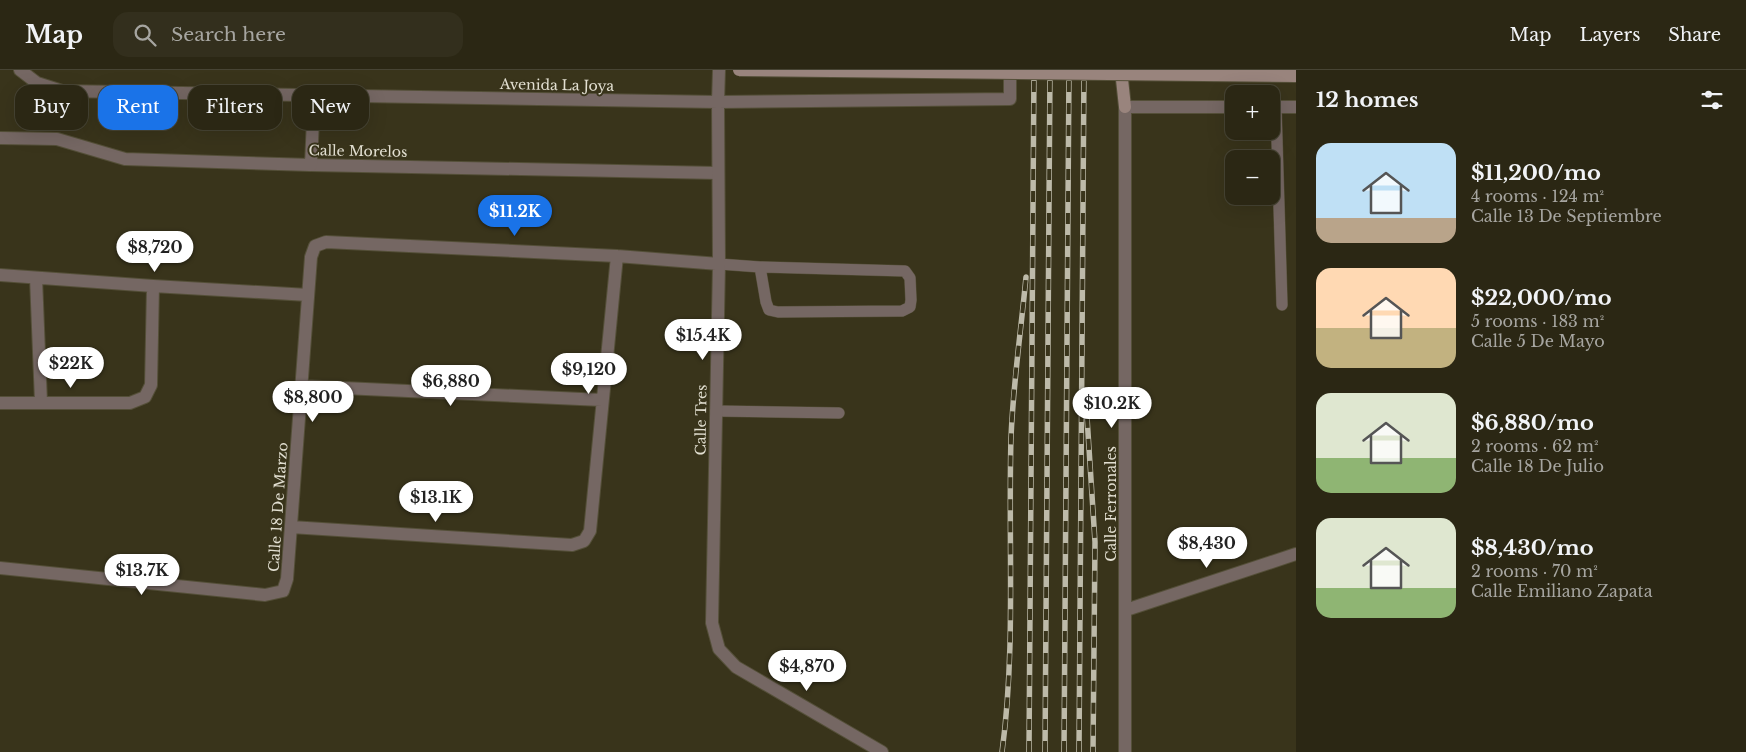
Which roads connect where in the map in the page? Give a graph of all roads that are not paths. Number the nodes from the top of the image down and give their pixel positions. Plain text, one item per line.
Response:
1 (20, 70) edge
2 (719, 70) edge
3 (739, 70) edge
4 (1010, 70) edge
5 (1121, 70) edge
6 (1296, 76) edge
7 (292, 96) edge
8 (369, 97) edge
9 (718, 102) junction
10 (1125, 107) junction
11 (1225, 107) edge
12 (1280, 107) edge
13 (1296, 107) edge
14 (313, 130) edge
15 (0, 138) edge
16 (1274, 140) edge
17 (311, 165) junction
18 (718, 173) junction
19 (617, 256) junction
20 (719, 264) junction
21 (760, 267) junction
22 (0, 275) edge
23 (36, 278) junction
24 (153, 286) junction
25 (308, 294) junction
26 (1282, 305) dead end
27 (301, 386) junction
28 (602, 400) junction
29 (41, 402) junction
30 (0, 403) edge
31 (716, 411) junction
32 (840, 412) dead end
33 (292, 527) junction
34 (1296, 554) edge
35 (0, 568) edge
36 (1126, 610) junction
37 (882, 752) edge
38 (1125, 752) edge

1 - 7 street, Avenida La Joya
2 - 9 street, Calle Tres
3 - 6 main road, bridge
4 - 9 street, Avenida La Joya
5 - 10 main road
8 - 9 street, Avenida La Joya
9 - 18 street, Calle Tres
10 - 11 street
10 - 36 street, Calle Ferronales
12 - 13 street
14 - 17 street
15 - 17 street, Calle Morelos
16 - 26 lane
17 - 18 street, Calle Morelos
18 - 20 street, Calle Tres
19 - 20 street
19 - 25 street, Calle 18 De Marzo
19 - 28 street
20 - 21 lane
20 - 31 street, Calle Tres
21 - 21 lane
22 - 23 street
23 - 24 street
23 - 29 street
24 - 25 street
24 - 29 street
25 - 27 street, Calle 18 De Marzo
27 - 28 street
27 - 33 street, Calle 18 De Marzo
28 - 33 street
29 - 30 street
31 - 32 lane
31 - 37 street, Calle Tres
33 - 35 street, Calle 18 De Marzo
34 - 36 street
36 - 38 street, Calle Ferronales

